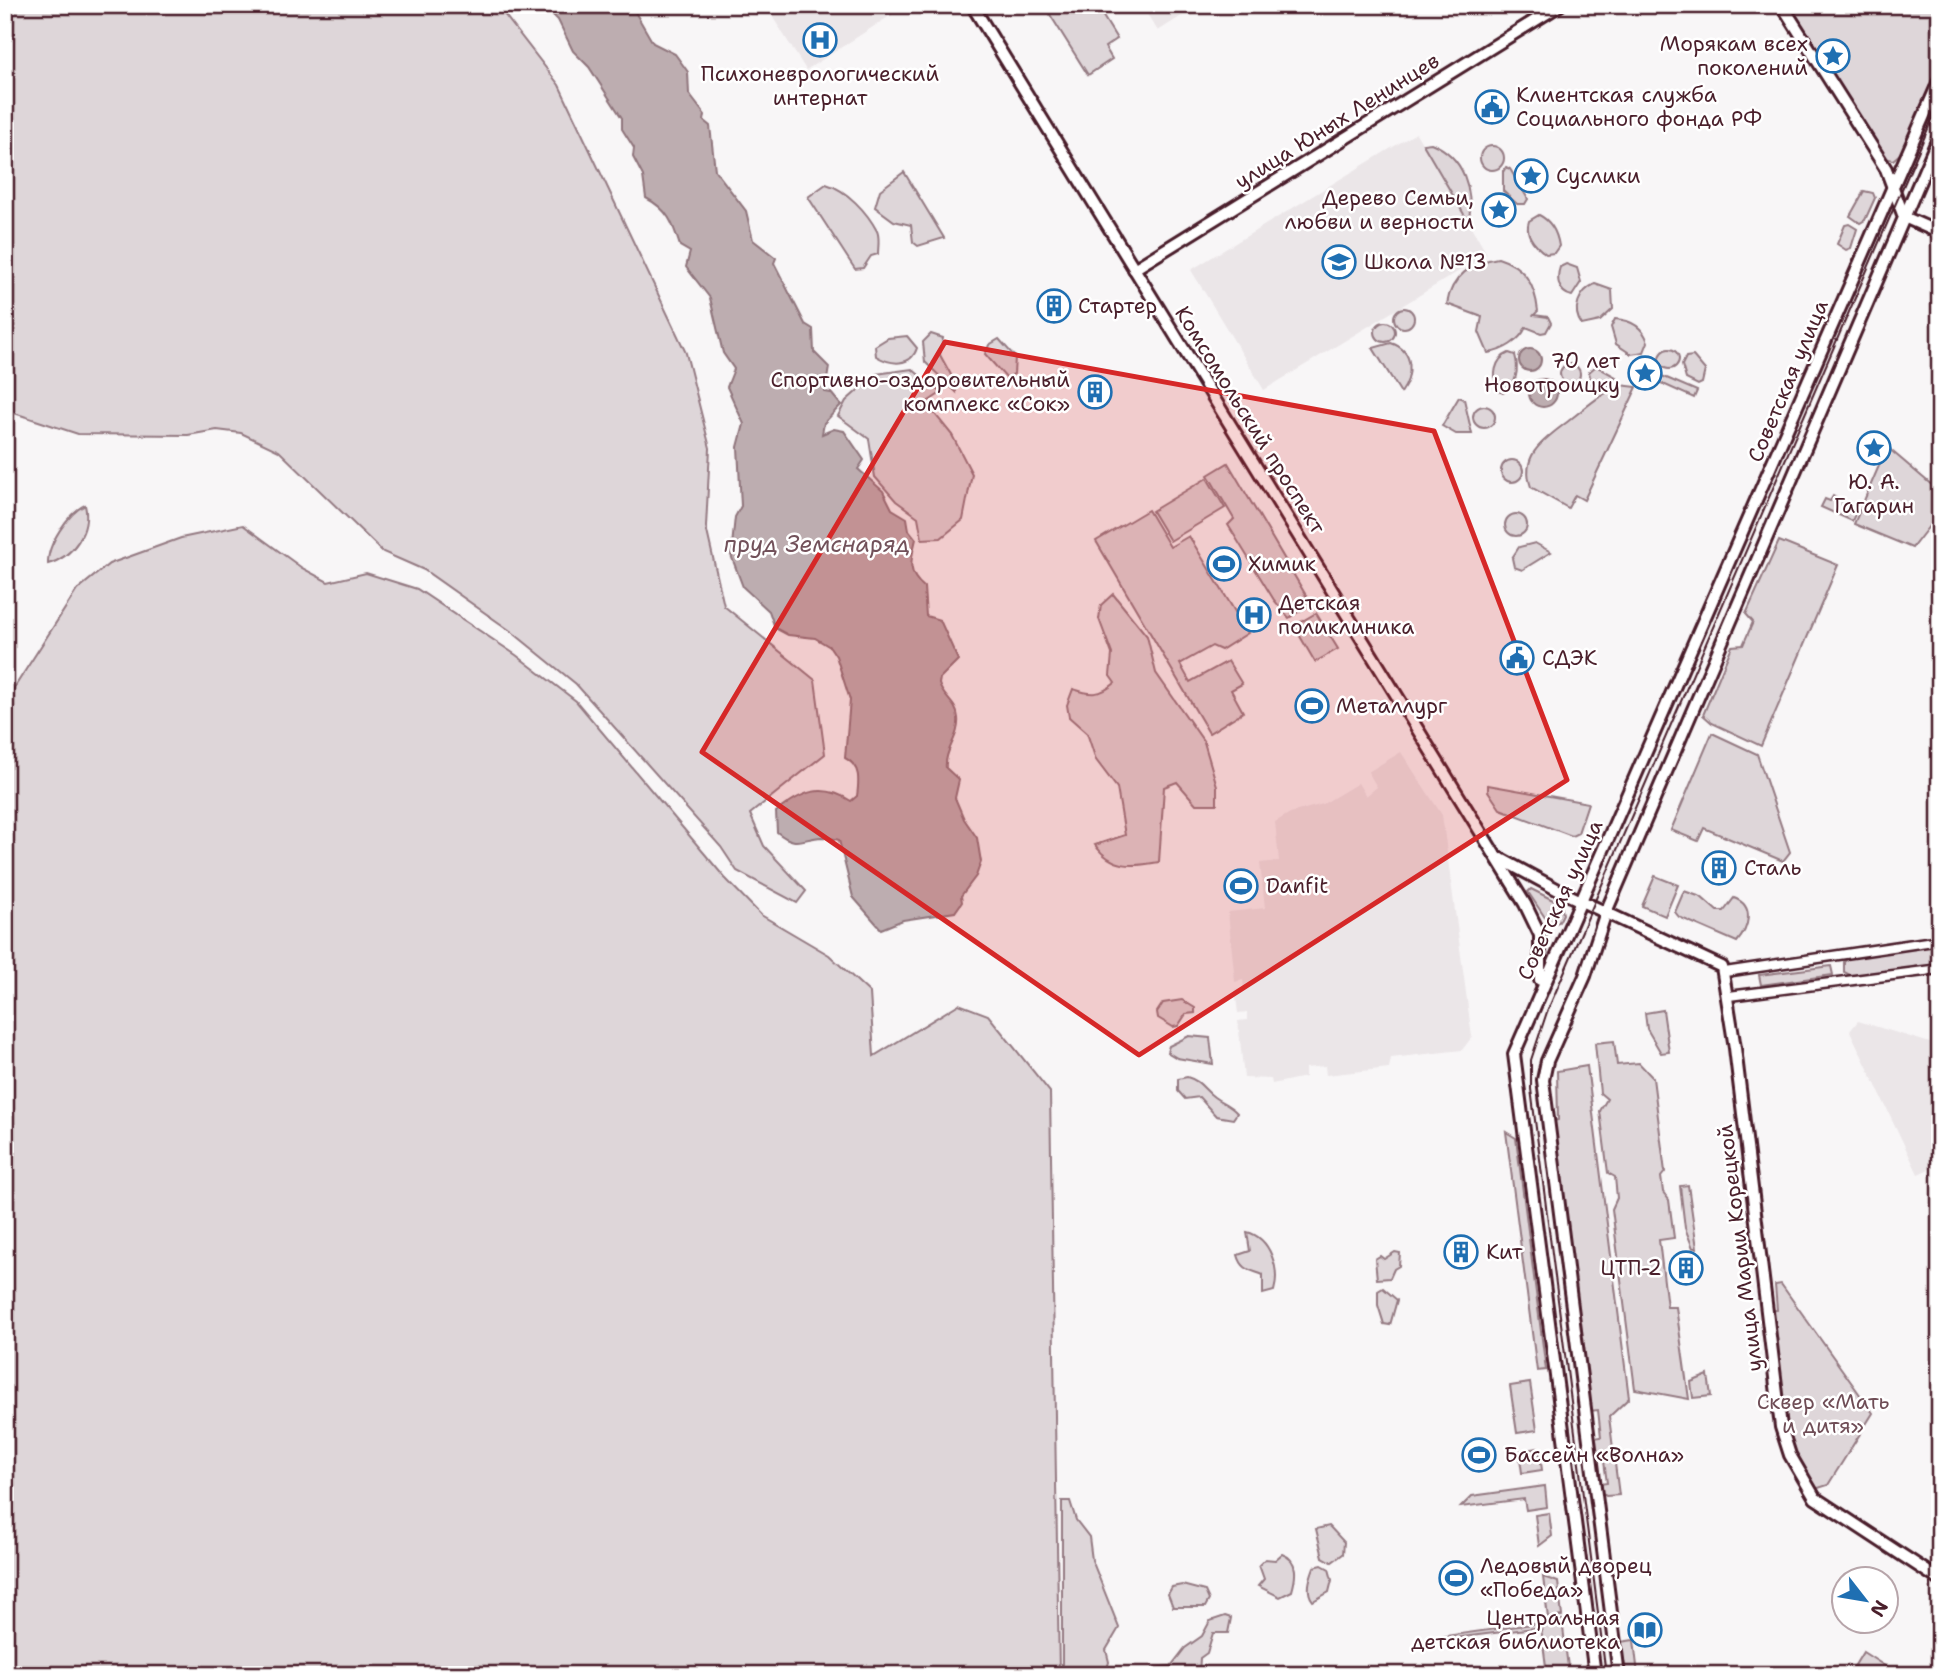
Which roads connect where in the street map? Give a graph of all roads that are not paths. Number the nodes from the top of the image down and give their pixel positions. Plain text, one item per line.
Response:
1 (972, 5) edge
2 (1560, 5) edge
3 (1782, 5) edge
4 (1940, 79) edge
5 (1940, 134) edge
6 (1893, 188) junction
7 (1904, 217) junction
8 (1940, 233) edge
9 (1135, 270) junction
10 (1496, 855) junction
11 (1583, 902) junction
12 (1606, 912) junction
13 (1940, 940) edge
14 (1940, 969) edge
15 (1725, 972) junction
16 (1540, 990) junction
17 (1728, 996) junction
18 (1940, 1580) edge
19 (1595, 1675) edge
20 (1619, 1675) edge

1 - 9 main road, Комсомольский проспект
2 - 9 main road, улица Юных Ленинцев
3 - 6 main road
4 - 6 main road, Советская улица
5 - 7 main road, Советская улица
6 - 7 main road
6 - 11 main road, Советская улица
7 - 8 main road
7 - 12 main road, Советская улица
9 - 10 main road, Комсомольский проспект
10 - 11 main road, Комсомольский проспект
10 - 16 main road, Комсомольский проспект
11 - 12 main road, Комсомольский проспект
11 - 16 main road, Советская улица
12 - 15 main road
12 - 20 main road, Советская улица
13 - 15 street
14 - 17 street
15 - 17 main road, улица Марии Корецкой
16 - 19 main road, Советская улица
17 - 18 main road, улица Марии Корецкой

